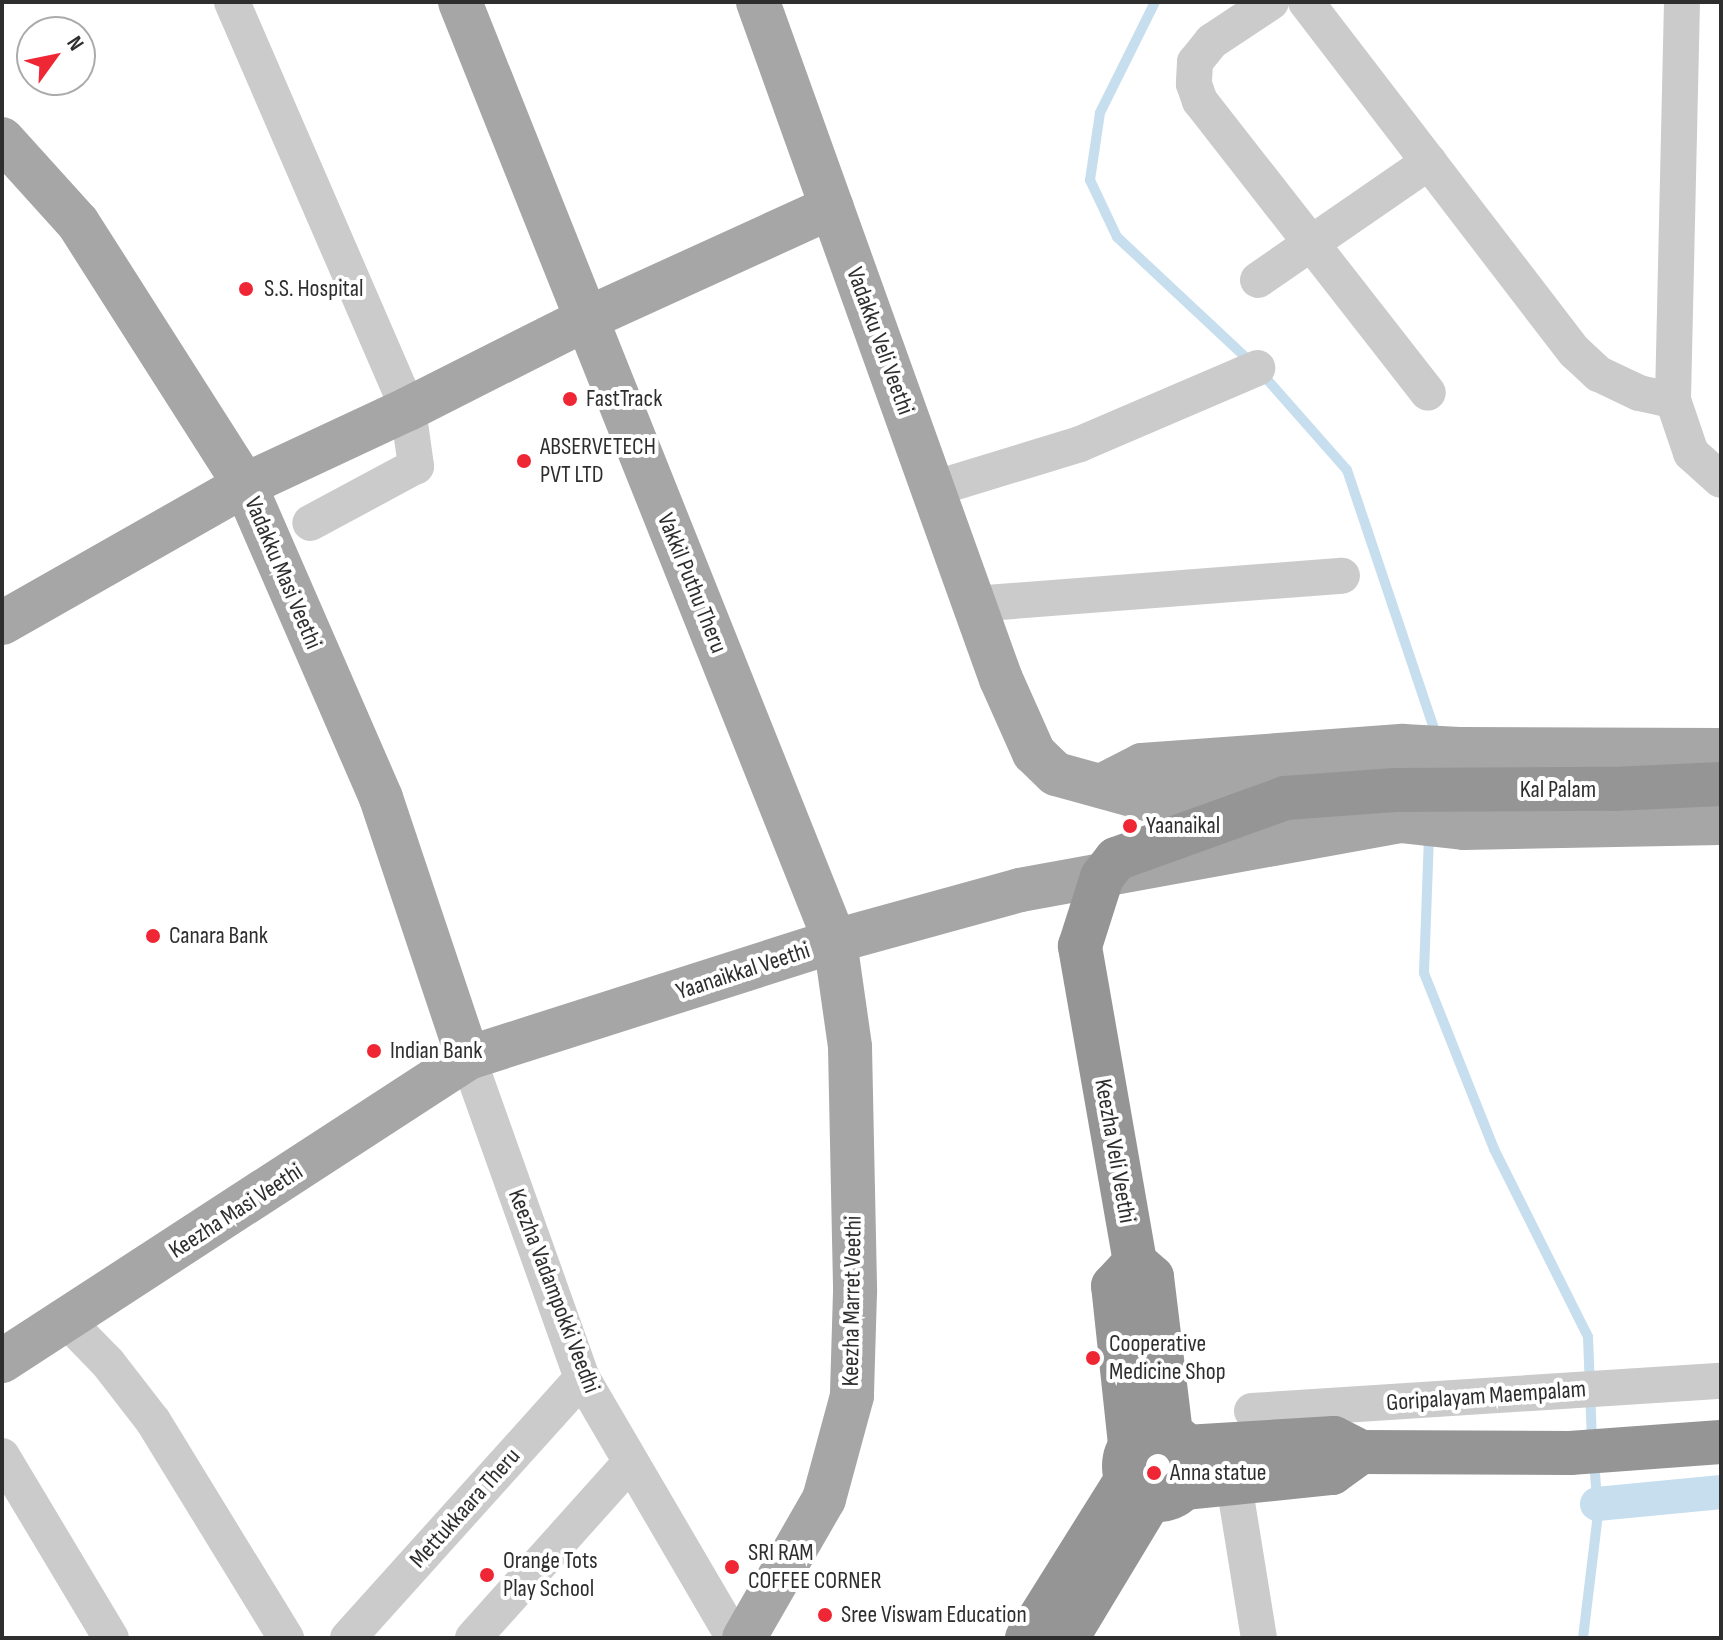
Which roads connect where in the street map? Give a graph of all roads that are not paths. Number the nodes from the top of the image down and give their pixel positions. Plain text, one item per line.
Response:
1 (232, 2) edge
2 (460, 2) edge
3 (1271, 2) edge
4 (1306, 2) edge
5 (1682, 2) edge
6 (765, 5) edge
7 (2, 139) edge
8 (1429, 162) junction
9 (832, 207) junction
10 (1311, 244) junction
11 (1258, 280) dead end
12 (586, 319) junction
13 (1257, 368) dead end
14 (1428, 393) dead end
15 (1673, 400) junction
16 (408, 409) junction
17 (1721, 480) edge
18 (245, 485) junction
19 (933, 489) junction
20 (310, 523) dead end
21 (1342, 576) dead end
22 (974, 604) junction
23 (2, 623) edge
24 (1721, 750) edge
25 (1721, 784) edge
26 (1101, 786) junction
27 (1285, 798) junction
28 (1398, 806) junction
29 (1721, 823) edge
30 (1102, 877) junction
31 (1020, 890) junction
32 (835, 941) junction
33 (1080, 946) junction
34 (468, 1058) junction
35 (68, 1322) junction
36 (2, 1361) edge
37 (582, 1378) junction
38 (1721, 1381) edge
39 (1252, 1411) dead end
40 (1721, 1442) edge
41 (1361, 1452) junction
42 (2, 1456) edge
43 (630, 1463) junction
44 (1158, 1465) junction
45 (1234, 1484) junction
46 (111, 1638) edge
47 (286, 1638) edge
48 (348, 1638) edge
49 (473, 1638) edge
50 (734, 1638) edge
51 (744, 1638) edge
52 (1027, 1638) edge
53 (1067, 1638) edge
54 (1259, 1638) edge

1 - 16 street
2 - 12 main road, Vakkil Puthu Theru
3 - 10 street
4 - 8 street
5 - 15 street
6 - 9 main road, Vadakku Veli Veethi
7 - 18 main road, Vadakku Masi Veethi
8 - 10 street
8 - 15 street
9 - 12 main road
9 - 19 main road, Vadakku Veli Veethi
10 - 11 street
10 - 14 street
12 - 16 main road
12 - 32 main road, Vakkil Puthu Theru
13 - 19 street
15 - 17 street
16 - 18 main road
16 - 20 street
18 - 23 main road
18 - 34 main road, Vadakku Masi Veethi
19 - 22 main road, Vadakku Veli Veethi
21 - 22 street
22 - 26 main road, Vadakku Veli Veethi
24 - 26 main road
25 - 28 highway, Kal Palam
26 - 27 main road
27 - 28 highway, Kal Palam
27 - 30 highway, Kal Palam
28 - 29 main road, Yaanaikkal Veethi
28 - 30 main road, Yaanaikkal Veethi
30 - 31 main road, Yaanaikkal Veethi
30 - 33 highway
31 - 32 main road, Yaanaikkal Veethi
31 - 33 main road, Keezha Veli Veethi
32 - 34 main road, Yaanaikkal Veethi
32 - 51 main road, Keezha Marret Veethi
33 - 44 highway, Keezha Veli Veethi
34 - 35 main road, Keezha Masi Veethi
34 - 37 street, Keezha Vadampokki Veedhi
35 - 36 main road, Keezha Masi Veethi
35 - 47 street
37 - 43 street, Keezha Vadampokki Veedhi
37 - 48 street, Mettukkaara Theru
38 - 39 street, Goripalayam Maempalam
40 - 41 highway
41 - 44 highway
41 - 45 highway
42 - 46 street
43 - 49 street
43 - 50 street, Keezha Vadampokki Veedhi
44 - 45 highway
44 - 52 highway
44 - 53 highway
45 - 54 street

